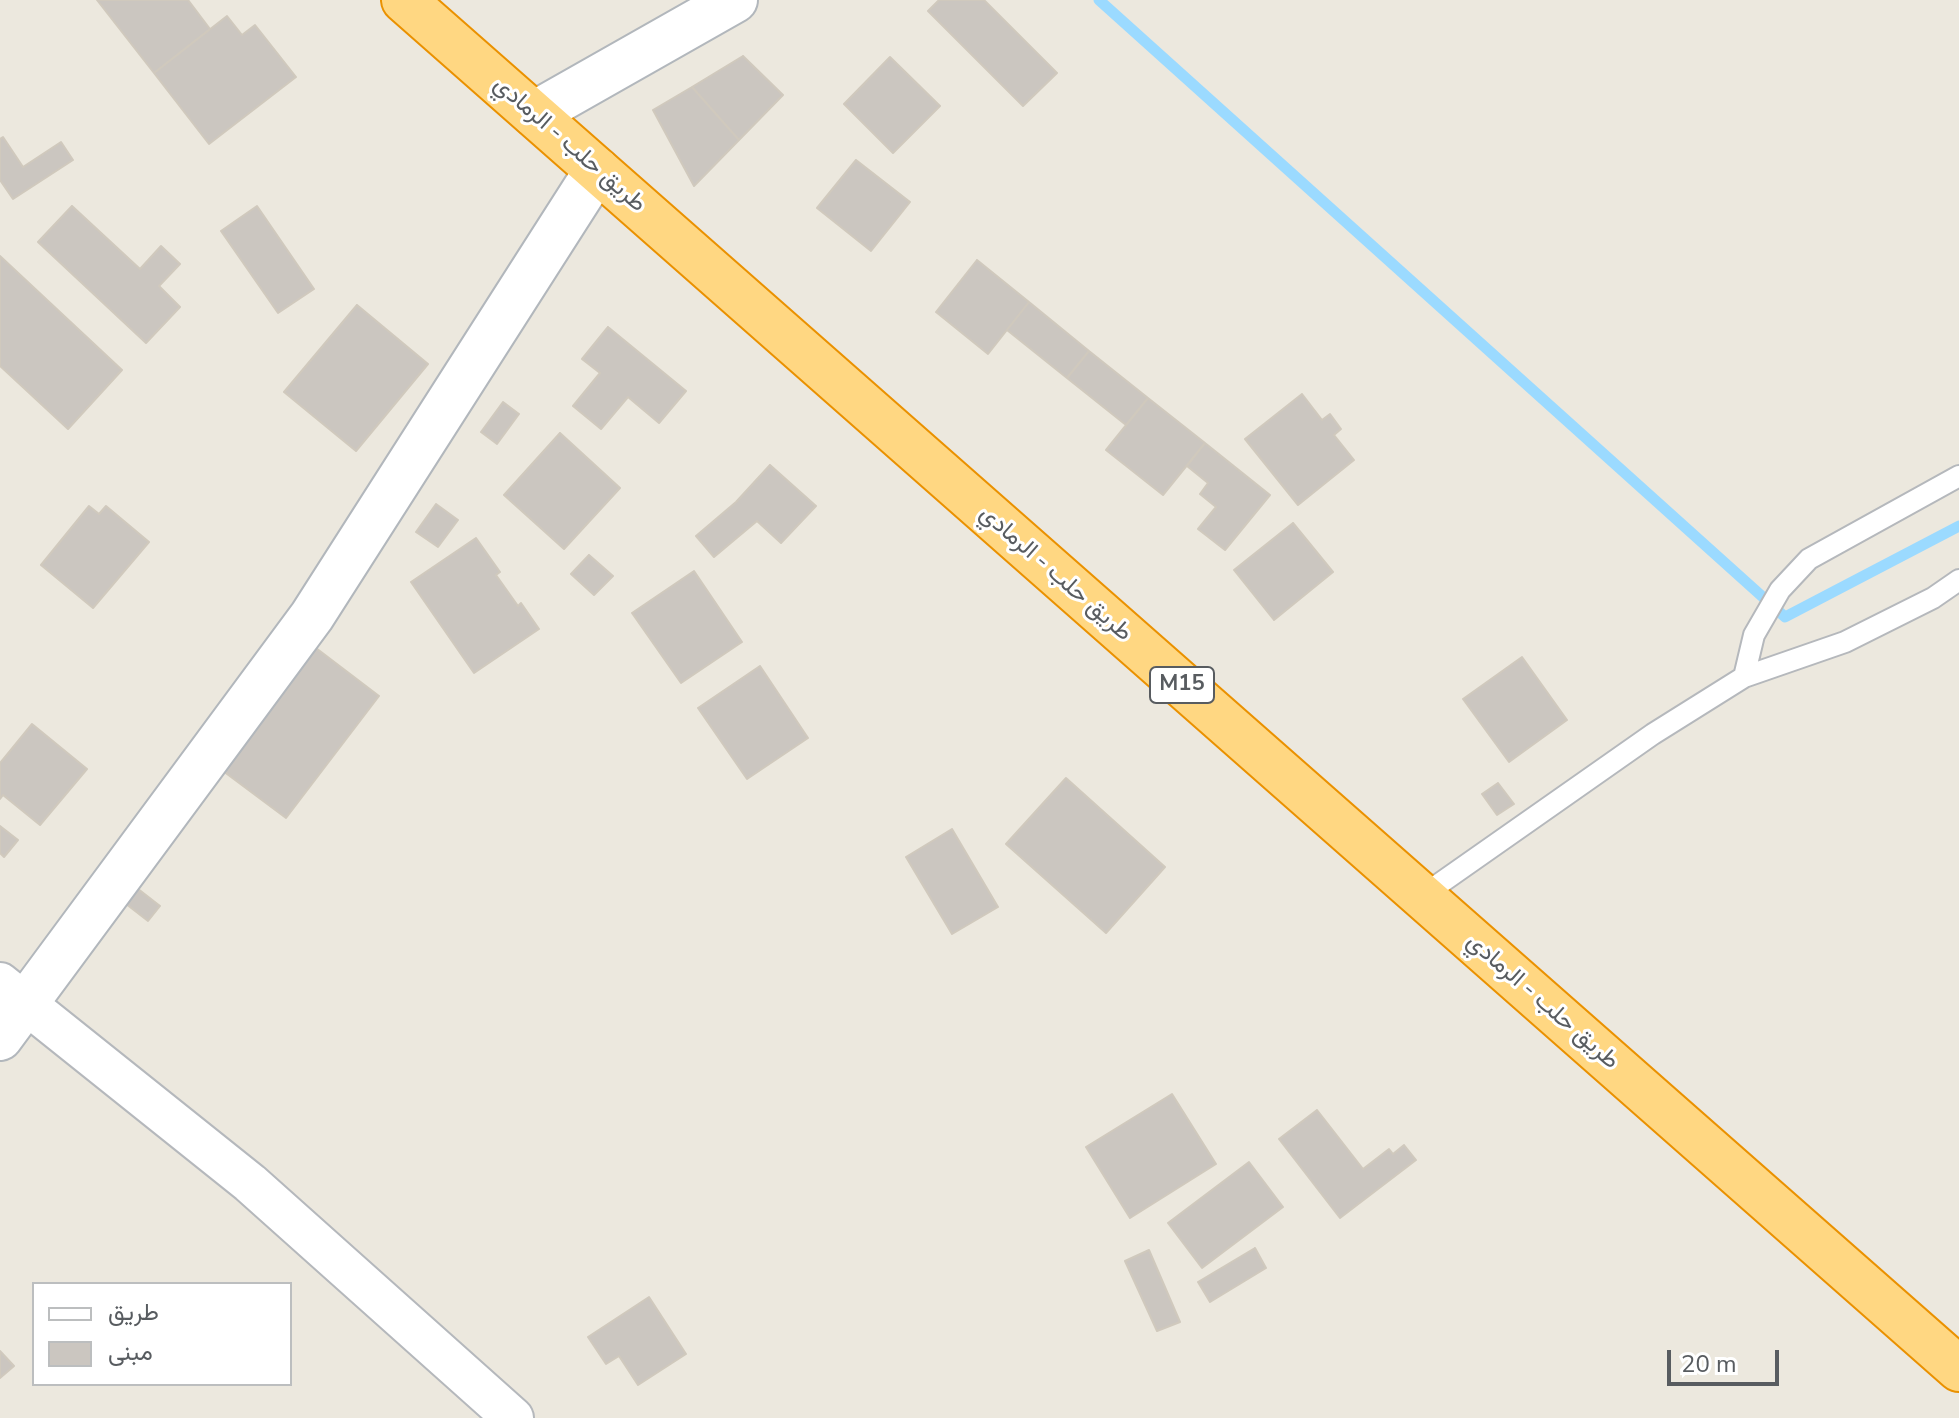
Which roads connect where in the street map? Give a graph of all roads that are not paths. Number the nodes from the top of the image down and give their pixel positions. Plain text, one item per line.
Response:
1 (404, 0) edge
2 (735, 0) edge
3 (534, 114) junction
4 (597, 170) junction
5 (1959, 476) edge
6 (1959, 580) edge
7 (1744, 677) junction
8 (1422, 896) junction
9 (8, 1008) edge
10 (1959, 1369) edge
11 (513, 1418) edge

1 - 3 highway, طريق حلب - الرمادي / M15
2 - 3 street
3 - 4 highway, طريق حلب - الرمادي / M15
4 - 8 highway, طريق حلب - الرمادي / M15
4 - 9 street
5 - 7 lane
6 - 7 lane
7 - 8 lane
8 - 10 highway, طريق حلب - الرمادي / M15
9 - 11 street

